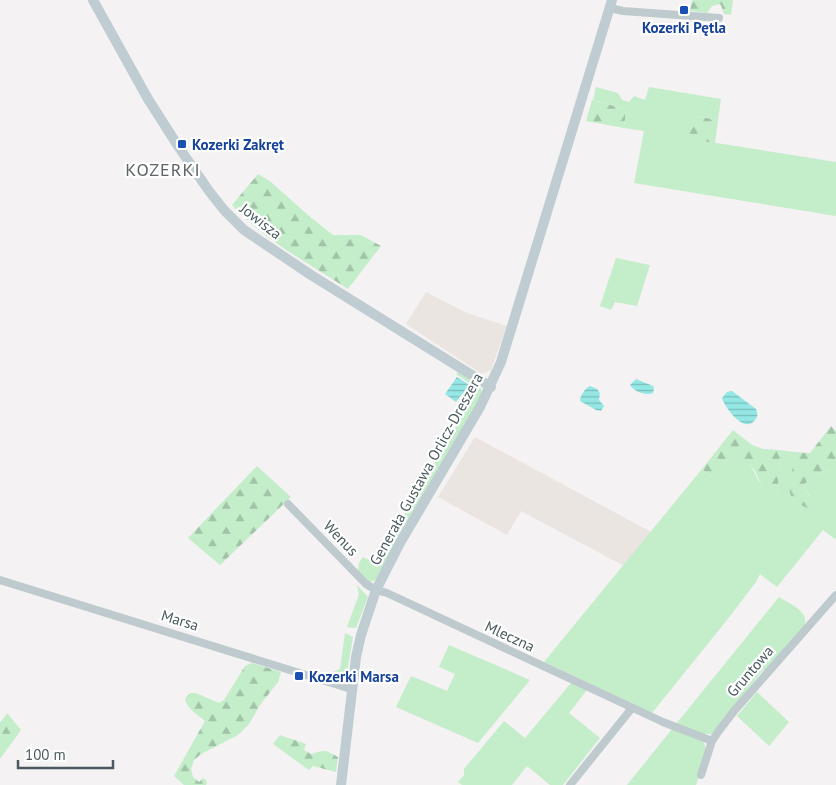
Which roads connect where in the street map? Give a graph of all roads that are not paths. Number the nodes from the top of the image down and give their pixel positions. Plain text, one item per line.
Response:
1 (93, 0) edge
2 (611, 4) edge
3 (719, 18) dead end
4 (491, 387) junction
5 (288, 504) dead end
6 (0, 580) edge
7 (376, 590) junction
8 (836, 595) edge
9 (351, 689) junction
10 (632, 708) junction
11 (712, 741) junction
12 (701, 775) dead end
13 (341, 785) edge
14 (570, 785) edge

1 - 4 main road, Jowisza
2 - 3 street
2 - 4 main road, Generała Gustawa Orlicz-Dreszera
4 - 7 main road, Generała Gustawa Orlicz-Dreszera
5 - 7 street, Wenus
6 - 9 street, Marsa
7 - 9 main road, Generała Gustawa Orlicz-Dreszera
7 - 10 street, Mleczna
8 - 11 street, Gruntowa
9 - 13 main road, Generała Gustawa Orlicz-Dreszera
10 - 11 street, Mleczna
10 - 14 street
11 - 12 street, Gruntowa

